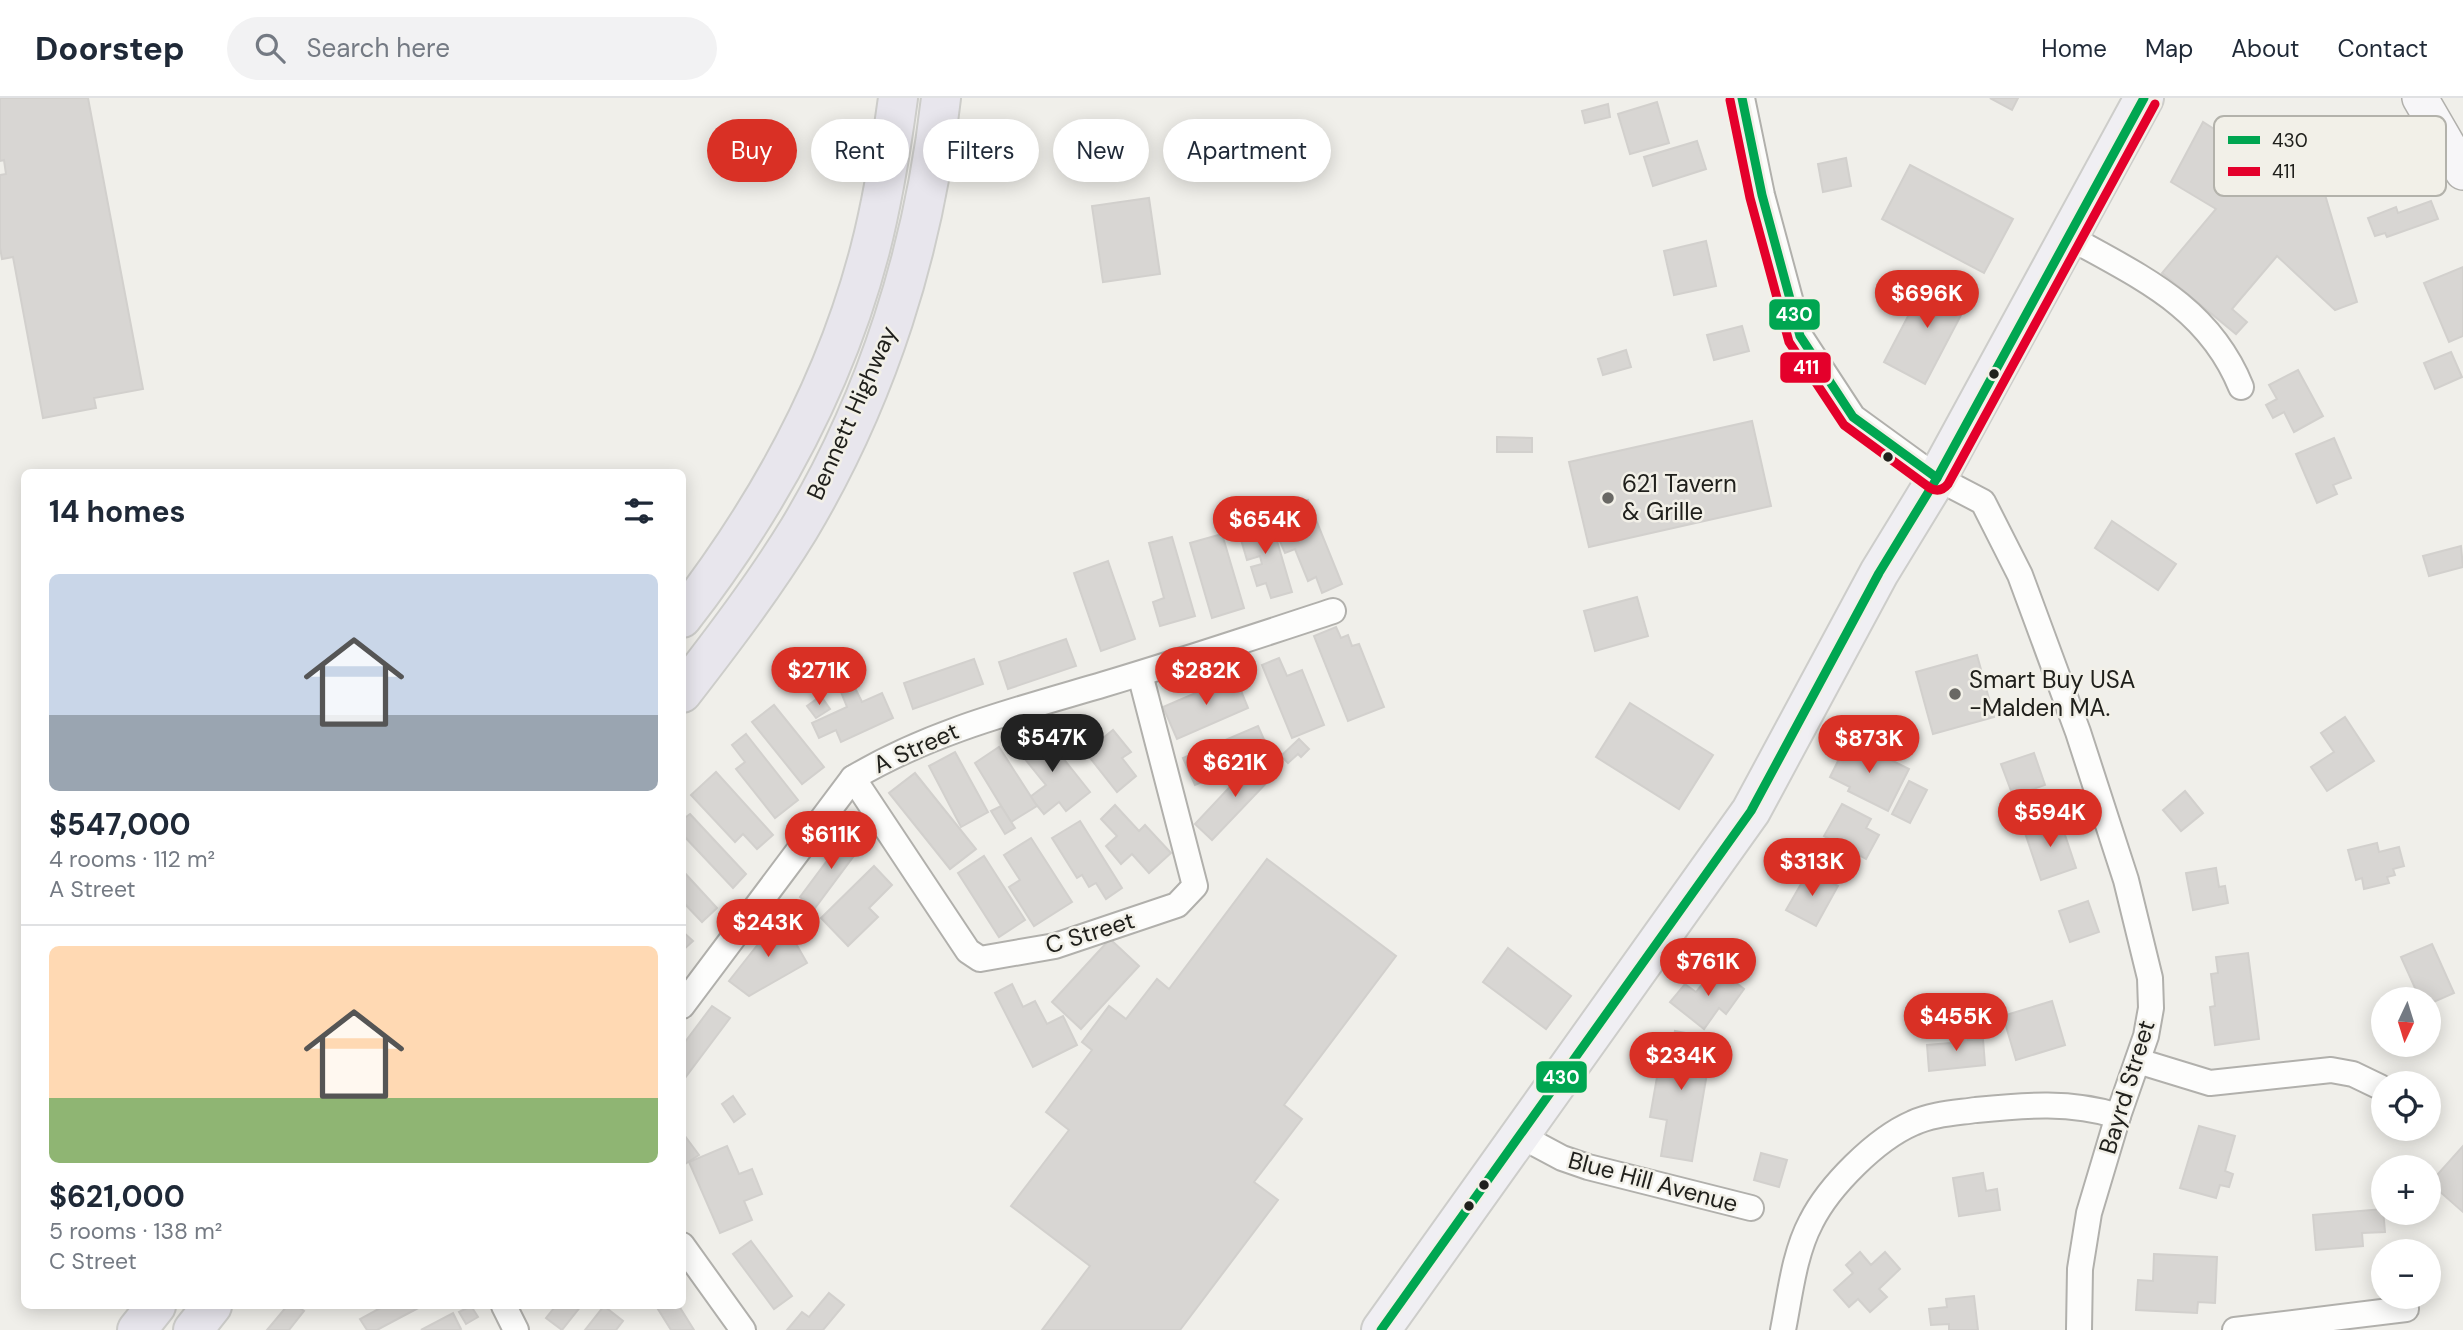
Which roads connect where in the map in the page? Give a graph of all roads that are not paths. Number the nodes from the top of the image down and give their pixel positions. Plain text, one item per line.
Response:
1 (898, 98) edge
2 (941, 98) edge
3 (1742, 98) edge
4 (2144, 98) edge
5 (2420, 98) edge
6 (2430, 116) edge
7 (2446, 143) edge
8 (2463, 172) edge
9 (2069, 237) junction
10 (2241, 387) dead end
11 (1937, 478) junction
12 (1333, 611) dead end
13 (686, 613) edge
14 (1140, 674) junction
15 (686, 688) edge
16 (853, 778) junction
17 (686, 1001) edge
18 (2138, 1061) junction
19 (2371, 1083) edge
20 (2118, 1116) junction
21 (1519, 1135) junction
22 (1751, 1208) dead end
23 (686, 1251) edge
24 (154, 1309) edge
25 (210, 1309) edge
26 (506, 1309) edge
27 (2406, 1309) dead end
28 (137, 1330) edge
29 (193, 1330) edge
30 (516, 1330) edge
31 (743, 1330) edge
32 (1381, 1330) edge
33 (1783, 1330) edge
34 (2079, 1330) edge
35 (2235, 1330) edge

1 - 13 highway, Bennett Highway
2 - 15 highway, Bennett Highway
3 - 11 street, Bayrd Street
4 - 9 main road
5 - 6 street
7 - 8 street
9 - 10 street
9 - 11 main road
11 - 18 street, Bayrd Street
11 - 21 main road
12 - 14 street, A Street
14 - 16 street, A Street
14 - 16 street, C Street
16 - 17 street, A Street
18 - 19 street
18 - 20 street, Bayrd Street
20 - 33 street
20 - 34 street, Bayrd Street
21 - 22 street, Blue Hill Avenue
21 - 32 main road
23 - 31 street
24 - 28 highway
25 - 29 highway
26 - 30 street
27 - 35 street

